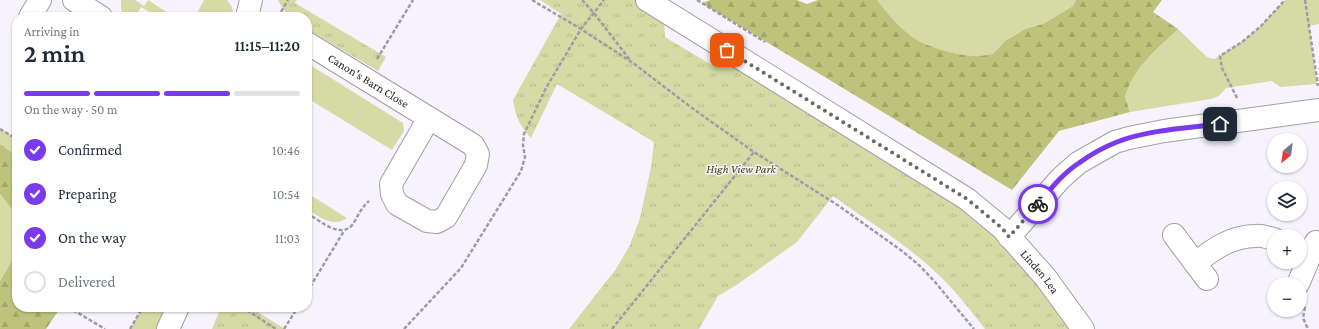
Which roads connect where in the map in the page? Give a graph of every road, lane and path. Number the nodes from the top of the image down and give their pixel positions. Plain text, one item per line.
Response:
1 (40, 0) edge
2 (74, 0) edge
3 (251, 0) edge
4 (288, 0) edge
5 (413, 0) edge
6 (532, 0) edge
7 (582, 0) edge
8 (604, 0) edge
9 (647, 0) edge
10 (1285, 0) edge
11 (1305, 0) edge
12 (100, 10) edge
13 (33, 12) edge
14 (248, 12) edge
15 (281, 12) edge
16 (593, 12) junction
17 (581, 29) junction
18 (312, 46) edge
19 (633, 63) junction
20 (365, 78) junction
21 (1319, 88) edge
22 (1319, 110) edge
23 (429, 118) junction
24 (1248, 120) junction
25 (0, 128) edge
26 (12, 136) edge
27 (754, 152) junction
28 (391, 184) junction
29 (312, 216) edge
30 (345, 231) junction
31 (1174, 235) dead end
32 (1009, 237) junction
33 (1267, 237) edge
34 (1312, 242) edge
35 (1300, 277) edge
36 (312, 284) edge
37 (77, 312) edge
38 (140, 312) edge
39 (176, 312) edge
40 (250, 312) edge
41 (295, 312) edge
42 (106, 329) edge
43 (130, 329) edge
44 (168, 329) edge
45 (276, 329) edge
46 (284, 329) edge
47 (404, 329) edge
48 (612, 329) edge
49 (974, 329) edge
50 (1083, 329) edge

1 - 13 street
2 - 12 street
3 - 14 street
4 - 15 path
5 - 20 path
6 - 17 path
7 - 16 path
8 - 16 path
9 - 32 street, Linden Lea
10 - 24 path
11 - 21 path
16 - 17 path
16 - 19 path
17 - 19 path
17 - 47 path
18 - 20 street, Canon's Barn Close
19 - 27 path
20 - 23 street, Canon's Barn Close
22 - 24 street
23 - 28 street
23 - 28 street, Canon's Barn Close
24 - 32 street
25 - 26 path
27 - 48 path
27 - 49 path
28 - 30 path
29 - 30 path
30 - 36 path
31 - 33 street
32 - 50 street, Linden Lea
34 - 35 street
37 - 42 path
38 - 43 path
39 - 44 street
40 - 45 path
41 - 46 path

